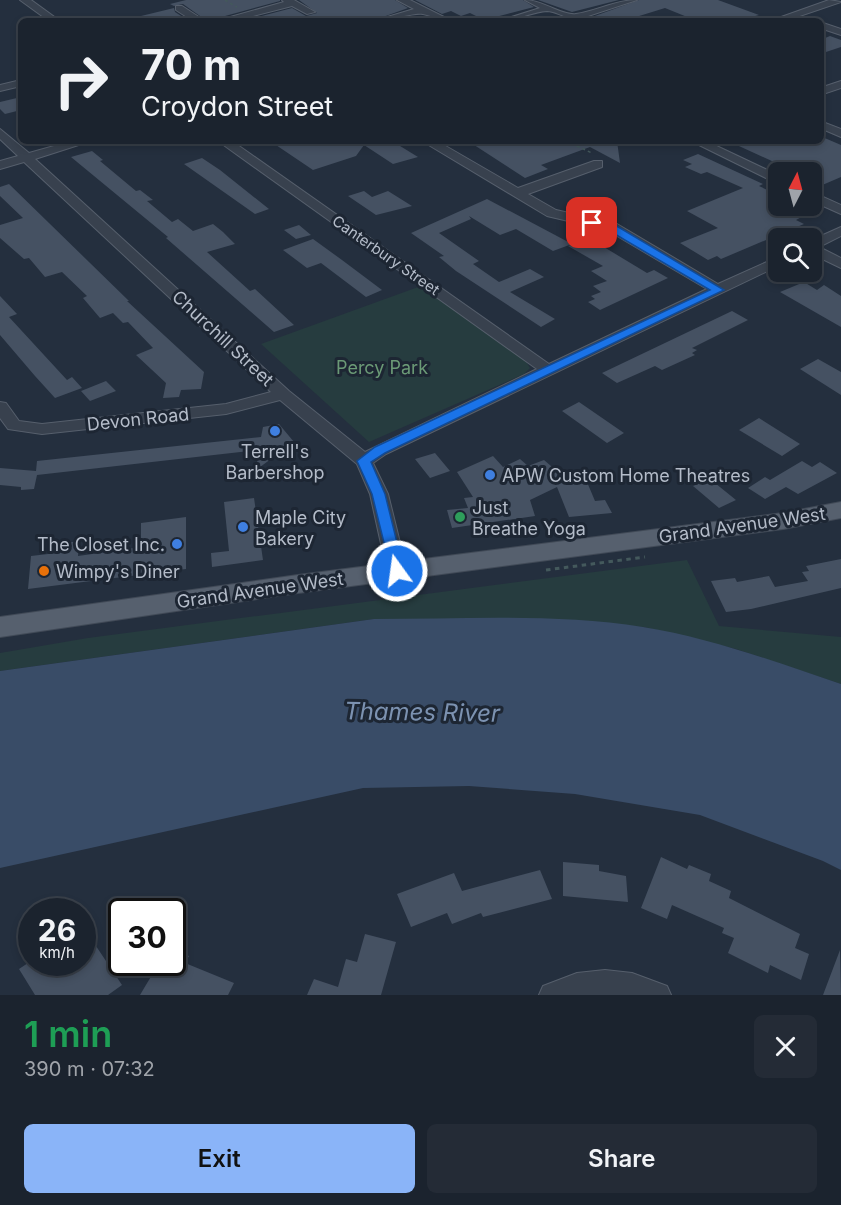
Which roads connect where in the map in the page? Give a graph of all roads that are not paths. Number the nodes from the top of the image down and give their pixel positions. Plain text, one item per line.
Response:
1 (26, 0) edge
2 (402, 0) edge
3 (530, 0) edge
4 (632, 0) edge
5 (838, 0) edge
6 (290, 2) edge
7 (179, 8) dead end
8 (549, 8) junction
9 (422, 10) junction
10 (310, 12) dead end
11 (793, 15) junction
12 (51, 18) edge
13 (195, 18) edge
14 (233, 18) edge
15 (391, 18) edge
16 (440, 18) edge
17 (514, 18) edge
18 (574, 18) edge
19 (579, 18) edge
20 (784, 18) edge
21 (801, 18) edge
22 (824, 26) edge
23 (841, 32) edge
24 (18, 84) edge
25 (841, 84) edge
26 (0, 88) edge
27 (824, 90) edge
28 (824, 126) edge
29 (0, 133) edge
30 (841, 133) edge
31 (75, 144) edge
32 (228, 144) edge
33 (433, 144) edge
34 (703, 144) edge
35 (27, 158) junction
36 (598, 164) road end
37 (0, 165) edge
38 (768, 175) edge
39 (517, 193) junction
40 (822, 201) edge
41 (841, 210) edge
42 (841, 231) edge
43 (822, 241) edge
44 (822, 253) edge
45 (841, 264) edge
46 (768, 266) edge
47 (718, 290) junction
48 (548, 370) junction
49 (284, 394) junction
50 (0, 407) edge
51 (364, 461) junction
52 (841, 510) edge
53 (397, 571) junction
54 (0, 627) edge
55 (552, 995) edge
56 (658, 995) edge

1 - 12 street
2 - 9 street
3 - 8 street
4 - 19 street
5 - 11 street
6 - 10 street
6 - 14 street
7 - 13 street
8 - 17 street
8 - 18 street
9 - 15 street
9 - 16 street
11 - 20 street
11 - 21 street
22 - 23 street
24 - 26 street
25 - 27 street
28 - 30 street
29 - 35 street, Churchill Street
31 - 35 street
32 - 48 street, Canterbury Street
33 - 39 street
34 - 38 street
35 - 37 street
35 - 49 street, Churchill Street
36 - 39 street
39 - 47 street
40 - 41 street
42 - 43 street
44 - 45 street
46 - 47 street
47 - 48 street
48 - 51 street
49 - 50 street, Devon Road
49 - 51 street, Churchill Street
51 - 53 street, Churchill Street
52 - 53 main road, Grand Avenue West
53 - 54 main road, Grand Avenue West
55 - 56 street

